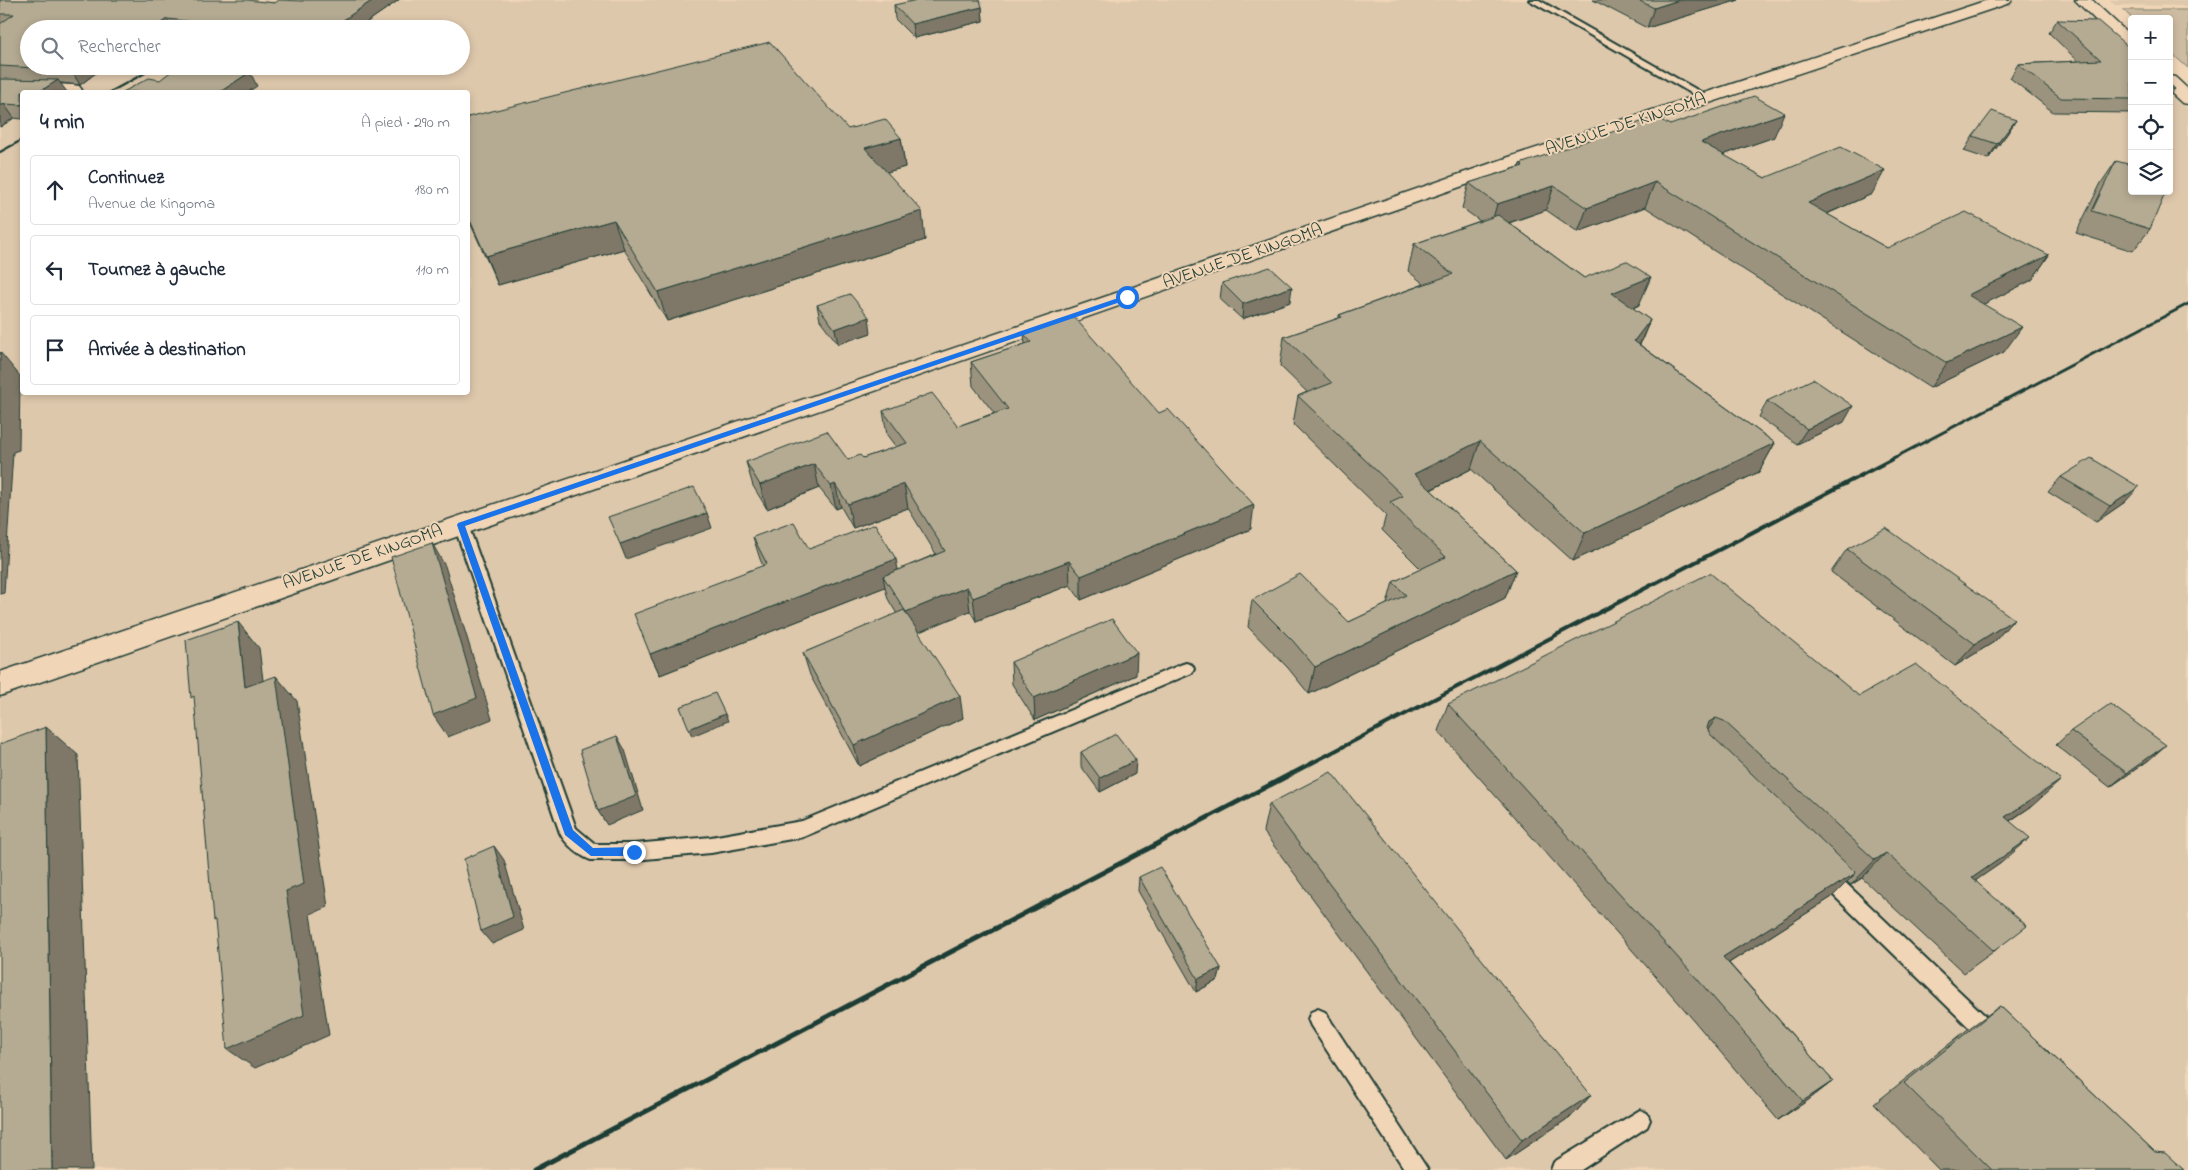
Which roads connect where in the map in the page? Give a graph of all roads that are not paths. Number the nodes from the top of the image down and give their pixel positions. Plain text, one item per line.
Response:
1 (1533, 0) edge
2 (2004, 0) edge
3 (2083, 0) edge
4 (2128, 42) edge
5 (2173, 85) edge
6 (0, 86) edge
7 (74, 90) dead end
8 (1708, 99) junction
9 (2188, 99) edge
10 (461, 525) junction
11 (1186, 670) dead end
12 (0, 684) edge
13 (1812, 863) edge
14 (1318, 1019) dead end
15 (2004, 1047) edge
16 (1640, 1120) dead end
17 (1418, 1170) edge
18 (1562, 1170) edge

1 - 8 lane
2 - 8 street, AVENUE DE KINGOMA
3 - 4 street
5 - 9 street
6 - 7 street
8 - 10 street, AVENUE DE KINGOMA
10 - 11 lane
10 - 12 street, AVENUE DE KINGOMA
13 - 15 lane
14 - 17 lane
16 - 18 lane

